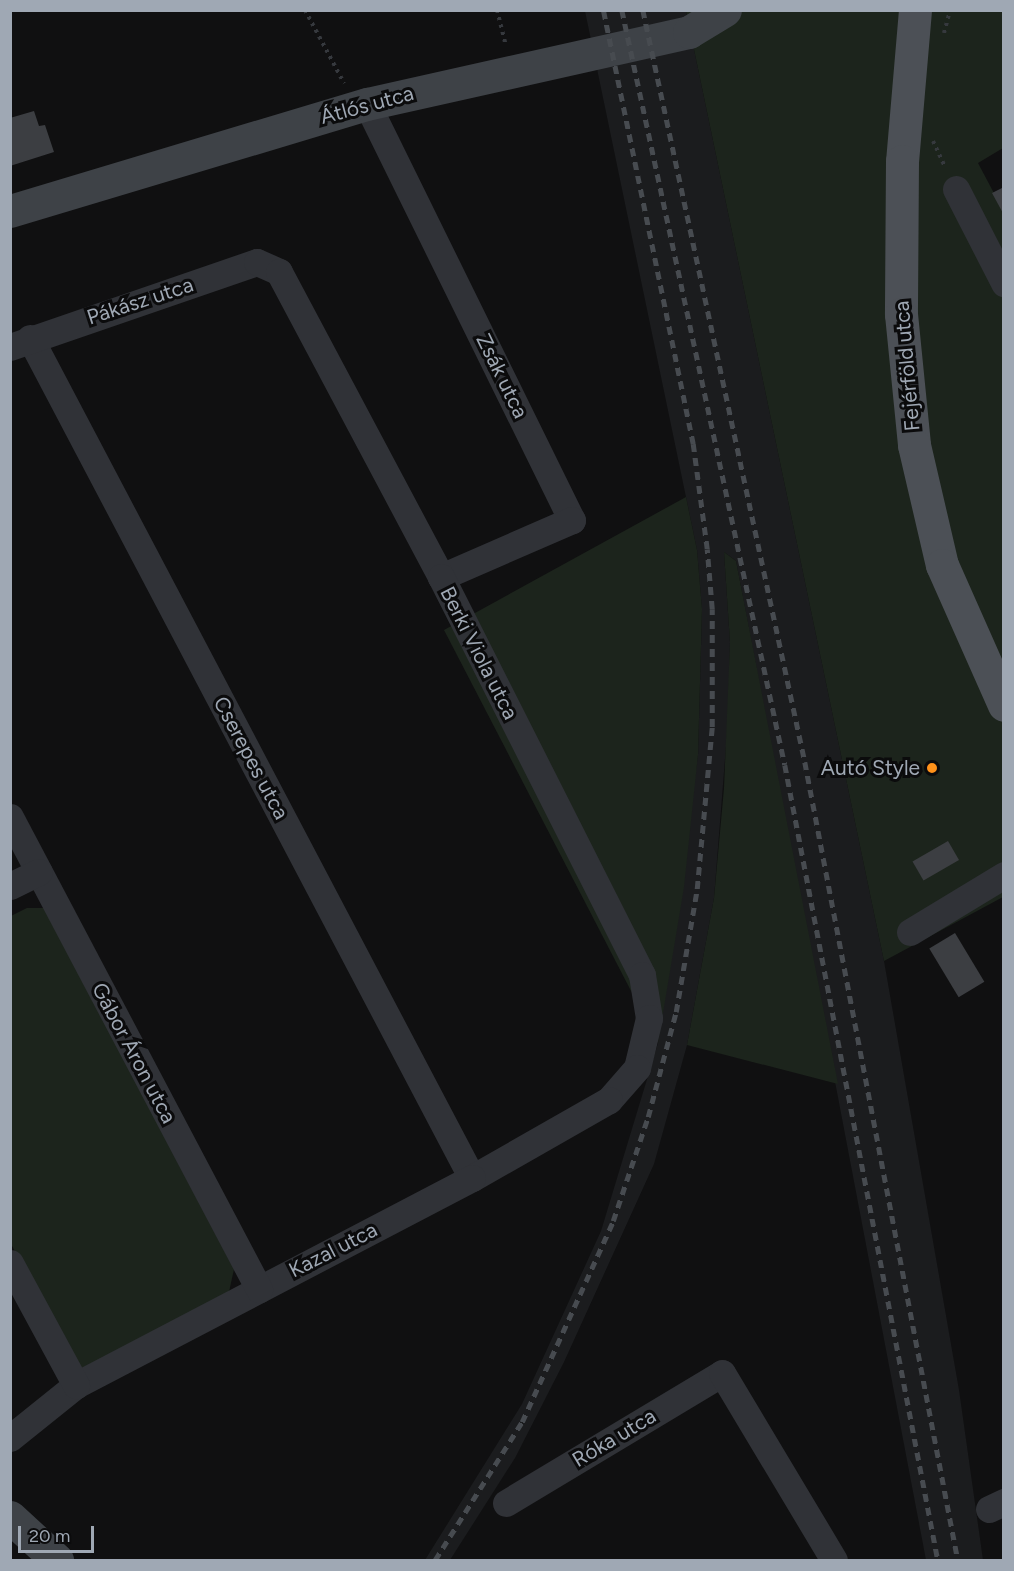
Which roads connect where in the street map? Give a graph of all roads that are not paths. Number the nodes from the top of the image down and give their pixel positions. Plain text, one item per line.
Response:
1 (725, 10) edge
2 (915, 10) edge
3 (362, 106) junction
4 (956, 189) road end
5 (10, 211) edge
6 (271, 266) joint
7 (1004, 283) edge
8 (20, 342) edge
9 (441, 577) junction
10 (1004, 705) edge
11 (10, 817) edge
12 (39, 872) junction
13 (1004, 875) edge
14 (10, 886) edge
15 (910, 932) dead end
16 (644, 1052) joint
17 (472, 1178) junction
18 (10, 1263) edge
19 (259, 1289) junction
20 (76, 1385) junction
21 (10, 1438) edge
22 (506, 1503) dead end
23 (10, 1517) edge
24 (57, 1560) edge
25 (834, 1560) edge

1 - 3 street, Átlós utca
2 - 10 main road, Fejérföld utca
3 - 5 street, Átlós utca
3 - 9 street, Zsák utca
4 - 7 street
6 - 8 street, Pákász utca
6 - 9 street, Berki Viola utca
8 - 17 street, Cserepes utca
9 - 16 street, Berki Viola utca
11 - 12 street, Gábor Áron utca
12 - 14 street
12 - 19 street, Gábor Áron utca
13 - 15 street
16 - 17 street, Kazal utca
17 - 19 street, Kazal utca
18 - 20 street
19 - 20 street, Kazal utca
20 - 21 street, Kazal utca
22 - 25 street, Róka utca
23 - 24 street

